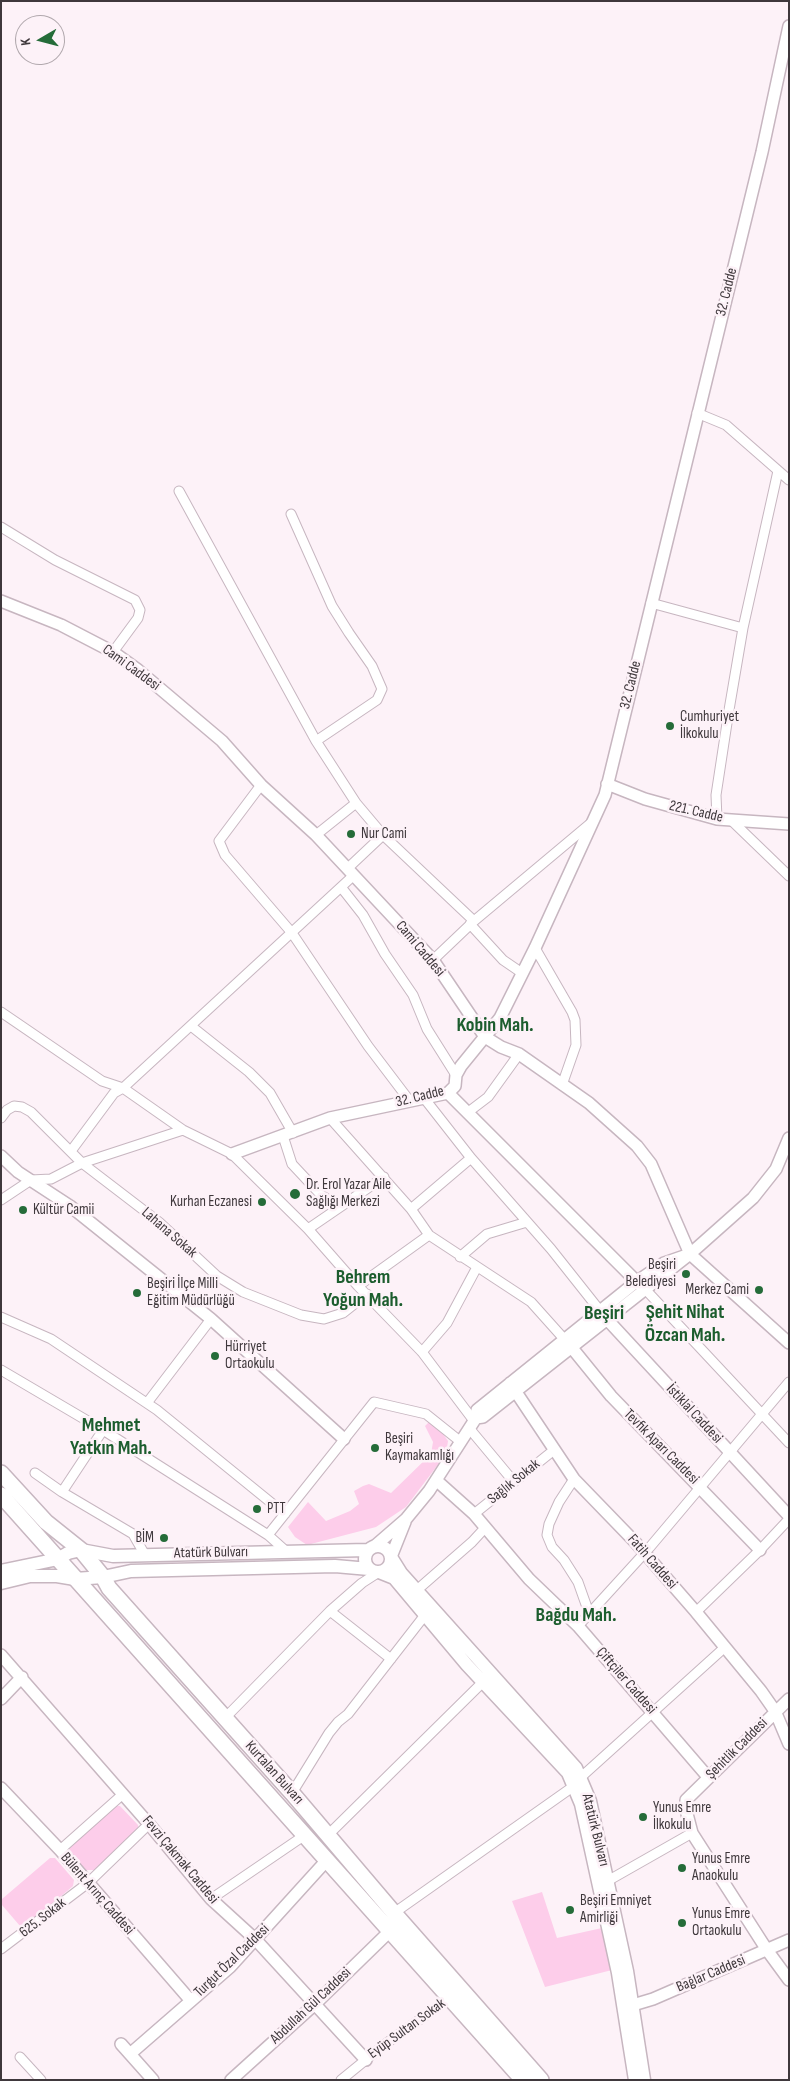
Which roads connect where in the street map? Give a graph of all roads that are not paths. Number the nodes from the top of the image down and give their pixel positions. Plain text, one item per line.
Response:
1 (789, 26) edge
2 (697, 413) junction
3 (778, 471) junction
4 (789, 480) edge
5 (180, 490) dead end
6 (291, 514) dead end
7 (1, 527) edge
8 (1, 601) edge
9 (651, 604) junction
10 (743, 628) junction
11 (113, 652) junction
12 (316, 741) junction
13 (607, 784) junction
14 (261, 785) junction
15 (356, 803) junction
16 (717, 819) junction
17 (731, 820) junction
18 (592, 822) junction
19 (789, 824) edge
20 (316, 835) junction
21 (383, 835) junction
22 (351, 872) junction
23 (789, 876) edge
24 (341, 888) junction
25 (472, 922) junction
26 (292, 933) junction
27 (535, 948) junction
28 (434, 960) junction
29 (522, 973) junction
30 (1, 1012) edge
31 (191, 1026) junction
32 (485, 1038) junction
33 (519, 1054) junction
34 (456, 1075) junction
35 (562, 1085) junction
36 (123, 1088) junction
37 (448, 1093) junction
38 (424, 1098) junction
39 (409, 1100) junction
40 (467, 1112) junction
41 (1, 1118) edge
42 (330, 1118) junction
43 (182, 1130) junction
44 (288, 1134) junction
45 (789, 1138) edge
46 (71, 1151) junction
47 (232, 1154) junction
48 (1, 1156) edge
49 (471, 1158) junction
50 (82, 1162) junction
51 (384, 1178) junction
52 (31, 1180) junction
53 (1, 1186) edge
54 (11, 1192) junction
55 (1, 1200) edge
56 (340, 1207) junction
57 (411, 1209) junction
58 (526, 1222) junction
59 (308, 1229) junction
60 (429, 1235) junction
61 (690, 1254) junction
62 (460, 1257) junction
63 (477, 1267) junction
64 (358, 1286) junction
65 (641, 1286) junction
66 (367, 1294) junction
67 (604, 1316) junction
68 (1, 1317) edge
69 (211, 1319) junction
70 (568, 1343) junction
71 (789, 1343) edge
72 (422, 1352) junction
73 (1, 1370) edge
74 (789, 1382) edge
75 (513, 1387) junction
76 (147, 1403) junction
77 (762, 1414) junction
78 (473, 1422) junction
79 (103, 1430) junction
80 (344, 1439) junction
81 (462, 1442) junction
82 (789, 1444) edge
83 (554, 1450) junction
84 (728, 1452) junction
85 (35, 1473) dead end
86 (1, 1474) edge
87 (574, 1479) junction
88 (436, 1480) junction
89 (514, 1482) junction
90 (701, 1487) junction
91 (62, 1492) junction
92 (1, 1495) edge
93 (285, 1514) junction
94 (474, 1514) junction
95 (789, 1518) edge
96 (406, 1519) junction
97 (484, 1529) junction
98 (268, 1535) junction
99 (372, 1548) junction
100 (81, 1550) junction
101 (760, 1550) junction
102 (287, 1552) junction
103 (644, 1554) junction
104 (145, 1555) junction
105 (391, 1557) junction
106 (58, 1559) junction
107 (1, 1571) edge
108 (374, 1571) junction
109 (103, 1576) junction
110 (75, 1579) junction
111 (1, 1583) edge
112 (418, 1590) junction
113 (330, 1611) junction
114 (589, 1612) junction
115 (696, 1612) junction
116 (425, 1615) junction
117 (578, 1626) junction
118 (724, 1648) junction
119 (1, 1655) edge
120 (390, 1659) junction
121 (22, 1677) junction
122 (487, 1678) junction
123 (789, 1699) edge
124 (1, 1700) edge
125 (775, 1711) junction
126 (653, 1712) junction
127 (224, 1718) junction
128 (789, 1744) edge
129 (708, 1777) junction
130 (577, 1782) junction
131 (1, 1788) edge
132 (123, 1794) junction
133 (292, 1794) junction
134 (149, 1824) junction
135 (692, 1833) junction
136 (305, 1835) junction
137 (328, 1835) junction
138 (60, 1850) junction
139 (327, 1860) junction
140 (88, 1883) junction
141 (603, 1883) junction
142 (211, 1899) junction
143 (394, 1913) junction
144 (390, 1931) junction
145 (256, 1940) junction
146 (789, 1940) edge
147 (1, 1950) edge
148 (767, 1950) junction
149 (789, 1980) edge
150 (450, 1998) junction
151 (192, 2001) junction
152 (315, 2004) junction
153 (632, 2005) junction
154 (121, 2044) dead end
155 (130, 2054) junction
156 (20, 2057) dead end
157 (366, 2060) junction
158 (41, 2080) edge
159 (153, 2080) edge
160 (231, 2080) edge
161 (341, 2080) edge
162 (523, 2080) edge
163 (541, 2080) edge
164 (635, 2080) edge
165 (644, 2080) edge

1 - 2 street, 32. Cadde
2 - 3 street
2 - 9 street, 32. Cadde
3 - 4 street
3 - 10 street
5 - 12 street
6 - 12 street
7 - 11 street
8 - 11 street, Cami Caddesi
9 - 10 street
9 - 13 street, 32. Cadde
10 - 16 street
11 - 14 street, Cami Caddesi
12 - 15 street
13 - 16 street, 221. Cadde
13 - 18 street, 32. Cadde
14 - 20 street, Cami Caddesi
14 - 26 street
15 - 20 street
15 - 21 street
16 - 17 street, 221. Cadde
17 - 19 street, 221. Cadde
17 - 23 street
18 - 25 street
18 - 27 street, 32. Cadde
20 - 22 street, Cami Caddesi
21 - 22 street
21 - 25 street
22 - 24 street
22 - 28 street, Cami Caddesi
24 - 26 street
24 - 34 street
25 - 28 street
25 - 29 street
26 - 31 street
26 - 39 street
27 - 29 street, 32. Cadde
27 - 35 street
28 - 32 street, Cami Caddesi
29 - 32 street, 32. Cadde
30 - 36 street
31 - 36 street
31 - 44 street
32 - 33 street, Cami Caddesi
32 - 34 street, 32. Cadde
33 - 35 street, Cami Caddesi
33 - 40 street
34 - 37 street, 32. Cadde
35 - 61 street, Cami Caddesi
36 - 43 street
36 - 46 street
37 - 38 street, 32. Cadde
37 - 40 street
38 - 39 street, 32. Cadde
38 - 49 street
39 - 42 street, 32. Cadde
40 - 65 street
41 - 46 street, Lahana Sokak
42 - 44 street, 32. Cadde
42 - 51 street
43 - 47 street
43 - 50 street
44 - 47 street, 32. Cadde
44 - 56 street
45 - 61 street
46 - 50 street, Lahana Sokak
47 - 59 street
48 - 52 street
49 - 57 street
49 - 58 street
50 - 52 street
50 - 66 street, Lahana Sokak
51 - 56 street
51 - 57 street
52 - 54 street
52 - 69 street
53 - 54 street
54 - 55 street
56 - 59 street
57 - 60 street
58 - 62 street
58 - 67 street
59 - 64 street
60 - 62 street
60 - 64 street
61 - 65 street
61 - 71 street, Cami Caddesi
62 - 63 street
63 - 70 street
63 - 72 street
64 - 66 street
65 - 67 street
65 - 77 street
66 - 72 street
67 - 70 street
67 - 84 street, İstiklal Caddesi
68 - 76 street
69 - 76 street
69 - 80 street
70 - 75 street
70 - 90 street, Tevfik Aparı Caddesi
72 - 78 street
73 - 79 street
74 - 77 street
75 - 78 street
75 - 83 street, Fatih Caddesi
76 - 93 street
77 - 82 street
77 - 84 street
78 - 81 street
78 - 89 street
79 - 91 street
79 - 98 street
80 - 81 street
80 - 93 street
81 - 88 street
83 - 87 street, Fatih Caddesi
83 - 89 street, Sağlık Sokak
84 - 90 street
84 - 95 street, İstiklal Caddesi
85 - 91 street
86 - 100 highway, Kurtalan Bulvarı
87 - 103 street, Fatih Caddesi
87 - 114 street
88 - 94 street, Çiftçiler Caddesi
88 - 96 street
89 - 94 street, Sağlık Sokak
90 - 101 street, Tevfik Aparı Caddesi
90 - 103 street
91 - 104 street
92 - 106 highway, Kurtalan Bulvarı
93 - 98 street
94 - 97 street, Çiftçiler Caddesi
95 - 101 street
96 - 99 street
96 - 105 street
97 - 112 street
97 - 117 street, Çiftçiler Caddesi
98 - 102 street
99 - 102 main road, Atatürk Bulvarı
99 - 105 main road
99 - 108 main road
100 - 104 main road, Atatürk Bulvarı
100 - 106 main road
100 - 109 highway, Kurtalan Bulvarı
101 - 115 street
102 - 104 main road, Atatürk Bulvarı
103 - 114 street
103 - 115 street, Fatih Caddesi
105 - 108 main road
105 - 112 main road, Atatürk Bulvarı
106 - 107 main road
106 - 110 highway, Kurtalan Bulvarı
108 - 109 main road, Atatürk Bulvarı
108 - 113 street
108 - 116 main road, Atatürk Bulvarı
109 - 110 main road, Atatürk Bulvarı
109 - 127 highway, Kurtalan Bulvarı
110 - 111 main road, Atatürk Bulvarı
110 - 136 highway, Kurtalan Bulvarı
112 - 122 main road, Atatürk Bulvarı
113 - 120 street
113 - 127 street
114 - 117 street
115 - 118 street, Fatih Caddesi
116 - 120 street
116 - 122 main road, Atatürk Bulvarı
117 - 126 street, Çiftçiler Caddesi
118 - 125 street, Fatih Caddesi
118 - 126 street
119 - 121 street, Fevzi Çakmak Caddesi
120 - 133 street
121 - 124 street
121 - 132 street, Fevzi Çakmak Caddesi
122 - 130 main road, Atatürk Bulvarı
122 - 137 street
123 - 125 street, Şehitlik Caddesi
125 - 128 street, Fatih Caddesi
125 - 129 street, Şehitlik Caddesi
126 - 129 street, Çiftçiler Caddesi
126 - 130 street
127 - 133 highway, Kurtalan Bulvarı
129 - 135 street, Şehitlik Caddesi
130 - 141 main road, Atatürk Bulvarı
130 - 143 street
131 - 138 street, Bülent Arınç Caddesi
132 - 134 street, Fevzi Çakmak Caddesi
132 - 138 street
133 - 137 highway, Kurtalan Bulvarı
134 - 140 street, 625. Sokak
134 - 142 street, Fevzi Çakmak Caddesi
135 - 141 street
135 - 148 street, Şehitlik Caddesi
136 - 139 highway, Kurtalan Bulvarı
136 - 142 street
137 - 143 highway, Kurtalan Bulvarı
138 - 140 street, Bülent Arınç Caddesi
139 - 144 highway, Kurtalan Bulvarı
139 - 145 street, Turgut Özal Caddesi
140 - 147 street, 625. Sokak
140 - 151 street, Bülent Arınç Caddesi
141 - 153 main road, Atatürk Bulvarı
141 - 164 main road, Atatürk Bulvarı
142 - 145 street, Fevzi Çakmak Caddesi
143 - 163 highway, Kurtalan Bulvarı
144 - 150 highway, Kurtalan Bulvarı
144 - 152 street, Abdullah Gül Caddesi
145 - 151 street, Turgut Özal Caddesi
145 - 152 street, Fevzi Çakmak Caddesi
146 - 148 street, Bağlar Caddesi
148 - 149 street, Şehitlik Caddesi
148 - 153 street, Bağlar Caddesi
150 - 157 street, Eyüp Sultan Sokak
150 - 162 highway, Kurtalan Bulvarı
151 - 155 street, Turgut Özal Caddesi
152 - 157 street, Fevzi Çakmak Caddesi
152 - 160 street, Abdullah Gül Caddesi
153 - 165 main road, Atatürk Bulvarı
154 - 155 street
155 - 159 street
156 - 158 street
157 - 161 street, Eyüp Sultan Sokak

